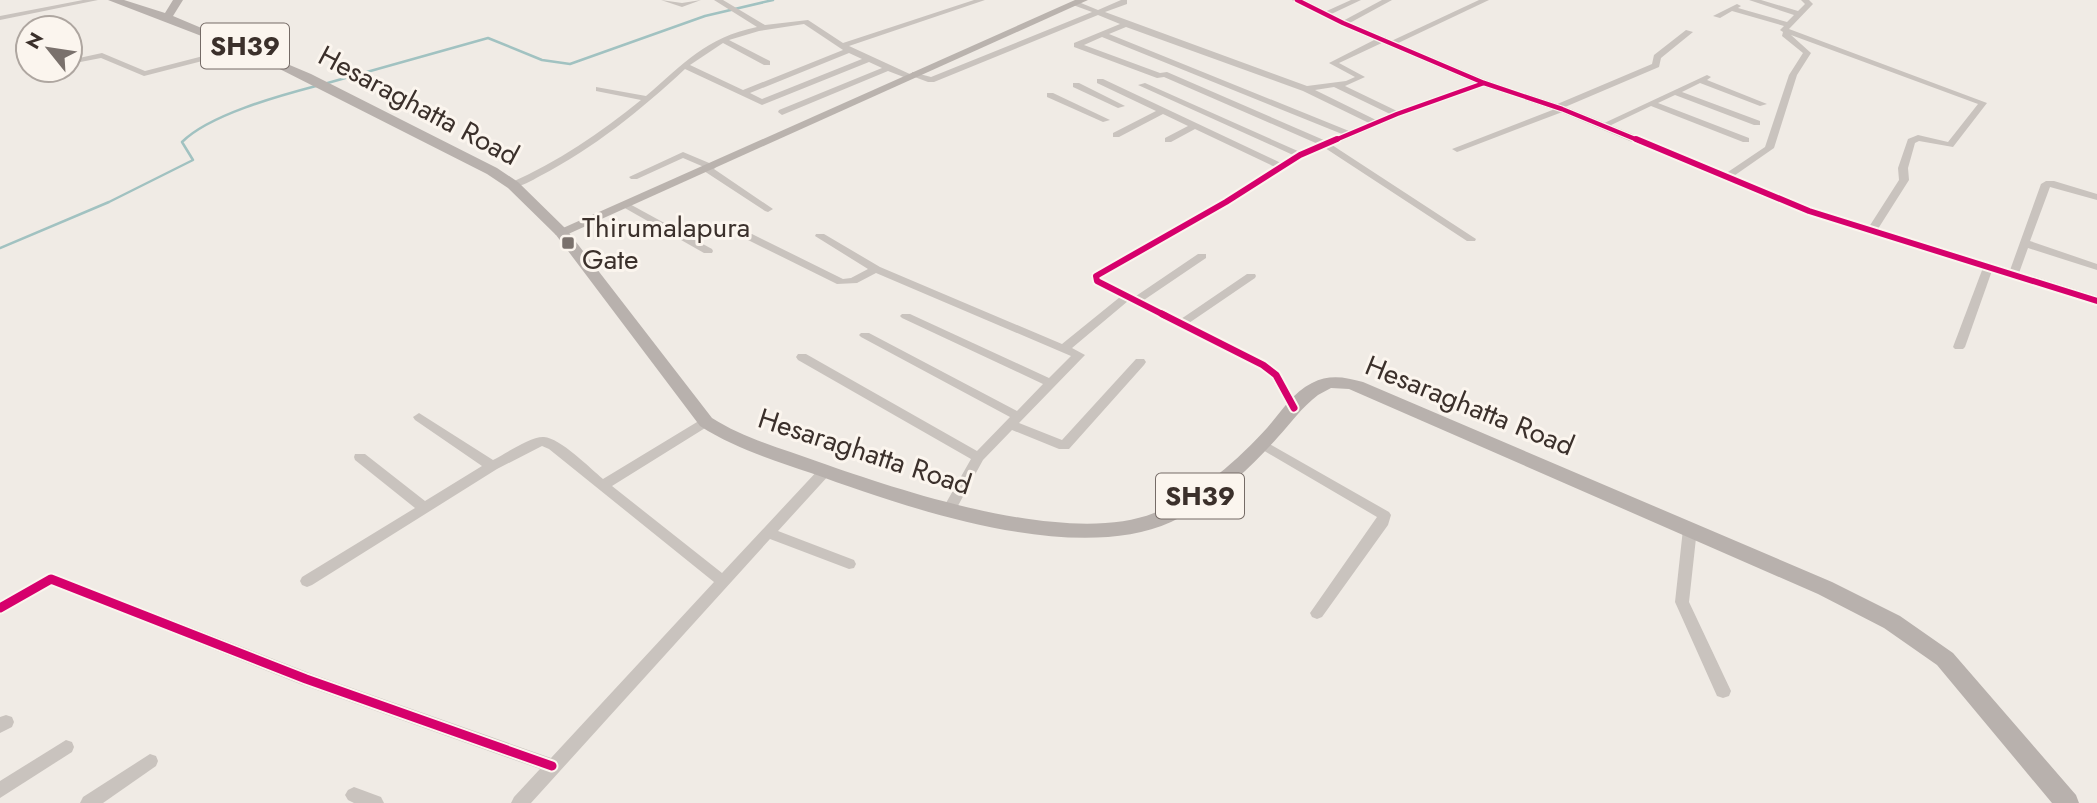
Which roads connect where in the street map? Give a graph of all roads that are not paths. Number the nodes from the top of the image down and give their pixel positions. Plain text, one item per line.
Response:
1 (94, 0) edge
2 (113, 0) edge
3 (178, 0) edge
4 (665, 0) edge
5 (697, 0) edge
6 (718, 0) edge
7 (981, 0) edge
8 (1297, 0) edge
9 (1357, 0) edge
10 (1388, 0) edge
11 (1485, 0) edge
12 (1752, 0) edge
13 (1805, 0) edge
14 (1079, 2) edge
15 (1124, 2) dead end
16 (1733, 9) junction
17 (1096, 12) junction
18 (1324, 14) junction
19 (1799, 14) junction
20 (168, 16) junction
21 (1717, 16) dead end
22 (0, 18) edge
23 (1343, 23) junction
24 (1126, 24) junction
25 (1786, 27) junction
26 (766, 29) junction
27 (1689, 32) dead end
28 (1102, 34) junction
29 (723, 40) junction
30 (1387, 41) junction
31 (246, 47) junction
32 (846, 48) junction
33 (84, 59) edge
34 (869, 59) junction
35 (767, 63) dead end
36 (1183, 65) junction
37 (685, 66) junction
38 (888, 68) junction
39 (1162, 75) junction
40 (912, 76) junction
41 (1100, 81) dead end
42 (1333, 83) junction
43 (1484, 83) junction
44 (1076, 85) dead end
45 (1142, 85) junction
46 (1112, 87) junction
47 (599, 89) dead end
48 (1306, 89) junction
49 (1675, 92) junction
50 (743, 93) junction
51 (1124, 93) junction
52 (1096, 94) junction
53 (1050, 95) dead end
54 (648, 99) junction
55 (1651, 103) junction
56 (1763, 104) dead end
57 (1072, 105) junction
58 (1121, 106) dead end
59 (1560, 108) junction
60 (1163, 111) junction
61 (782, 112) dead end
62 (1397, 114) junction
63 (1106, 120) dead end
64 (1376, 123) junction
65 (1756, 123) dead end
66 (1196, 125) junction
67 (1604, 125) junction
68 (1349, 134) junction
69 (1116, 135) dead end
70 (1168, 140) dead end
71 (1746, 140) dead end
72 (1325, 144) junction
73 (1457, 149) dead end
74 (1300, 155) junction
75 (1282, 167) junction
76 (709, 168) junction
77 (634, 177) dead end
78 (1725, 178) junction
79 (513, 185) junction
80 (2097, 197) edge
81 (626, 205) junction
82 (768, 209) dead end
83 (1872, 230) junction
84 (561, 232) junction
85 (748, 236) dead end
86 (820, 236) dead end
87 (1471, 239) dead end
88 (2025, 243) junction
89 (708, 251) dead end
90 (1202, 256) dead end
91 (1989, 265) junction
92 (2097, 267) edge
93 (876, 269) junction
94 (2014, 272) junction
95 (1251, 276) dead end
96 (1131, 298) junction
97 (2097, 300) edge
98 (906, 316) dead end
99 (1181, 324) junction
100 (865, 335) dead end
101 (1959, 347) dead end
102 (1063, 349) junction
103 (802, 357) dead end
104 (1140, 362) dead end
105 (1050, 383) junction
106 (1294, 408) junction
107 (419, 417) dead end
108 (1015, 421) junction
109 (706, 422) junction
110 (1261, 443) junction
111 (360, 457) dead end
112 (978, 457) junction
113 (492, 466) junction
114 (825, 471) junction
115 (603, 485) junction
116 (424, 508) junction
117 (949, 510) junction
118 (1690, 529) junction
119 (768, 533) junction
120 (849, 564) dead end
121 (307, 581) dead end
122 (722, 581) junction
123 (0, 608) edge
124 (1317, 613) dead end
125 (1723, 691) dead end
126 (66, 747) dead end
127 (150, 761) dead end
128 (552, 766) junction
129 (0, 790) edge
130 (355, 795) dead end
131 (89, 803) edge
132 (375, 803) edge
133 (520, 803) edge
134 (2067, 803) edge

1 - 22 street
2 - 20 main road, Hesaraghatta Road
3 - 20 main road
4 - 5 street
6 - 26 street
7 - 32 street
8 - 18 street
9 - 18 street
10 - 23 street
11 - 30 street
12 - 16 street
12 - 19 street
13 - 19 street
14 - 17 street
14 - 40 street
15 - 17 street
16 - 21 street
16 - 25 street
17 - 24 street
17 - 40 street
18 - 23 street
19 - 25 street
20 - 31 main road, Hesaraghatta Road / SH39
23 - 30 street
24 - 28 street
24 - 48 street
25 - 78 street
25 - 83 street
26 - 29 street
26 - 32 street
27 - 59 street
28 - 36 street
28 - 39 street
29 - 35 street
29 - 37 street
30 - 42 street
30 - 43 street
31 - 33 street
31 - 79 main road, Hesaraghatta Road / SH39
32 - 34 street
32 - 50 street
34 - 38 street
34 - 50 street
36 - 39 street
36 - 68 street
37 - 50 street
37 - 54 street
38 - 40 street
38 - 61 street
39 - 45 street
39 - 72 street
40 - 76 street
41 - 46 street
42 - 48 street
42 - 62 street
43 - 59 street
43 - 62 street
44 - 52 street
45 - 51 street
45 - 74 street
46 - 51 street
46 - 52 street
47 - 54 street
48 - 64 street
49 - 55 street
49 - 56 street
49 - 65 street
51 - 60 street
52 - 57 street
52 - 58 street
53 - 57 street
54 - 79 street
55 - 67 street
55 - 71 street
57 - 63 street
59 - 67 street
59 - 73 street
60 - 66 street
60 - 69 street
62 - 64 street
64 - 68 street
66 - 70 street
66 - 75 street
67 - 78 street
68 - 72 street
72 - 74 street
72 - 87 street
74 - 75 street
75 - 96 street
76 - 77 street
76 - 81 street
76 - 82 street
78 - 83 street
79 - 84 main road, Hesaraghatta Road / SH39
80 - 88 street
81 - 84 street
81 - 89 street
83 - 91 street
84 - 109 main road, Hesaraghatta Road / SH39
85 - 93 street
86 - 93 street
88 - 92 street
88 - 94 street
90 - 96 street
91 - 94 street
91 - 101 street
93 - 102 street
94 - 97 street
95 - 99 street
96 - 99 street
96 - 102 street
98 - 105 street
99 - 106 street
100 - 108 street
102 - 105 street
103 - 112 street
104 - 108 street
105 - 108 street
106 - 110 main road, Hesaraghatta Road / SH39
106 - 118 main road, Hesaraghatta Road / SH39
107 - 113 street
108 - 112 street
109 - 114 main road, Hesaraghatta Road / SH39
109 - 115 street
110 - 117 main road, Hesaraghatta Road / SH39
110 - 124 street
111 - 116 street
112 - 117 street
113 - 115 street
113 - 116 street
114 - 117 main road, Hesaraghatta Road / SH39
114 - 119 street
115 - 122 street
116 - 121 street
118 - 125 street
118 - 134 main road, Hesaraghatta Road / SH39
119 - 120 street
119 - 122 street
122 - 128 street
123 - 128 street
126 - 129 street
127 - 131 street
128 - 133 street
130 - 132 street

